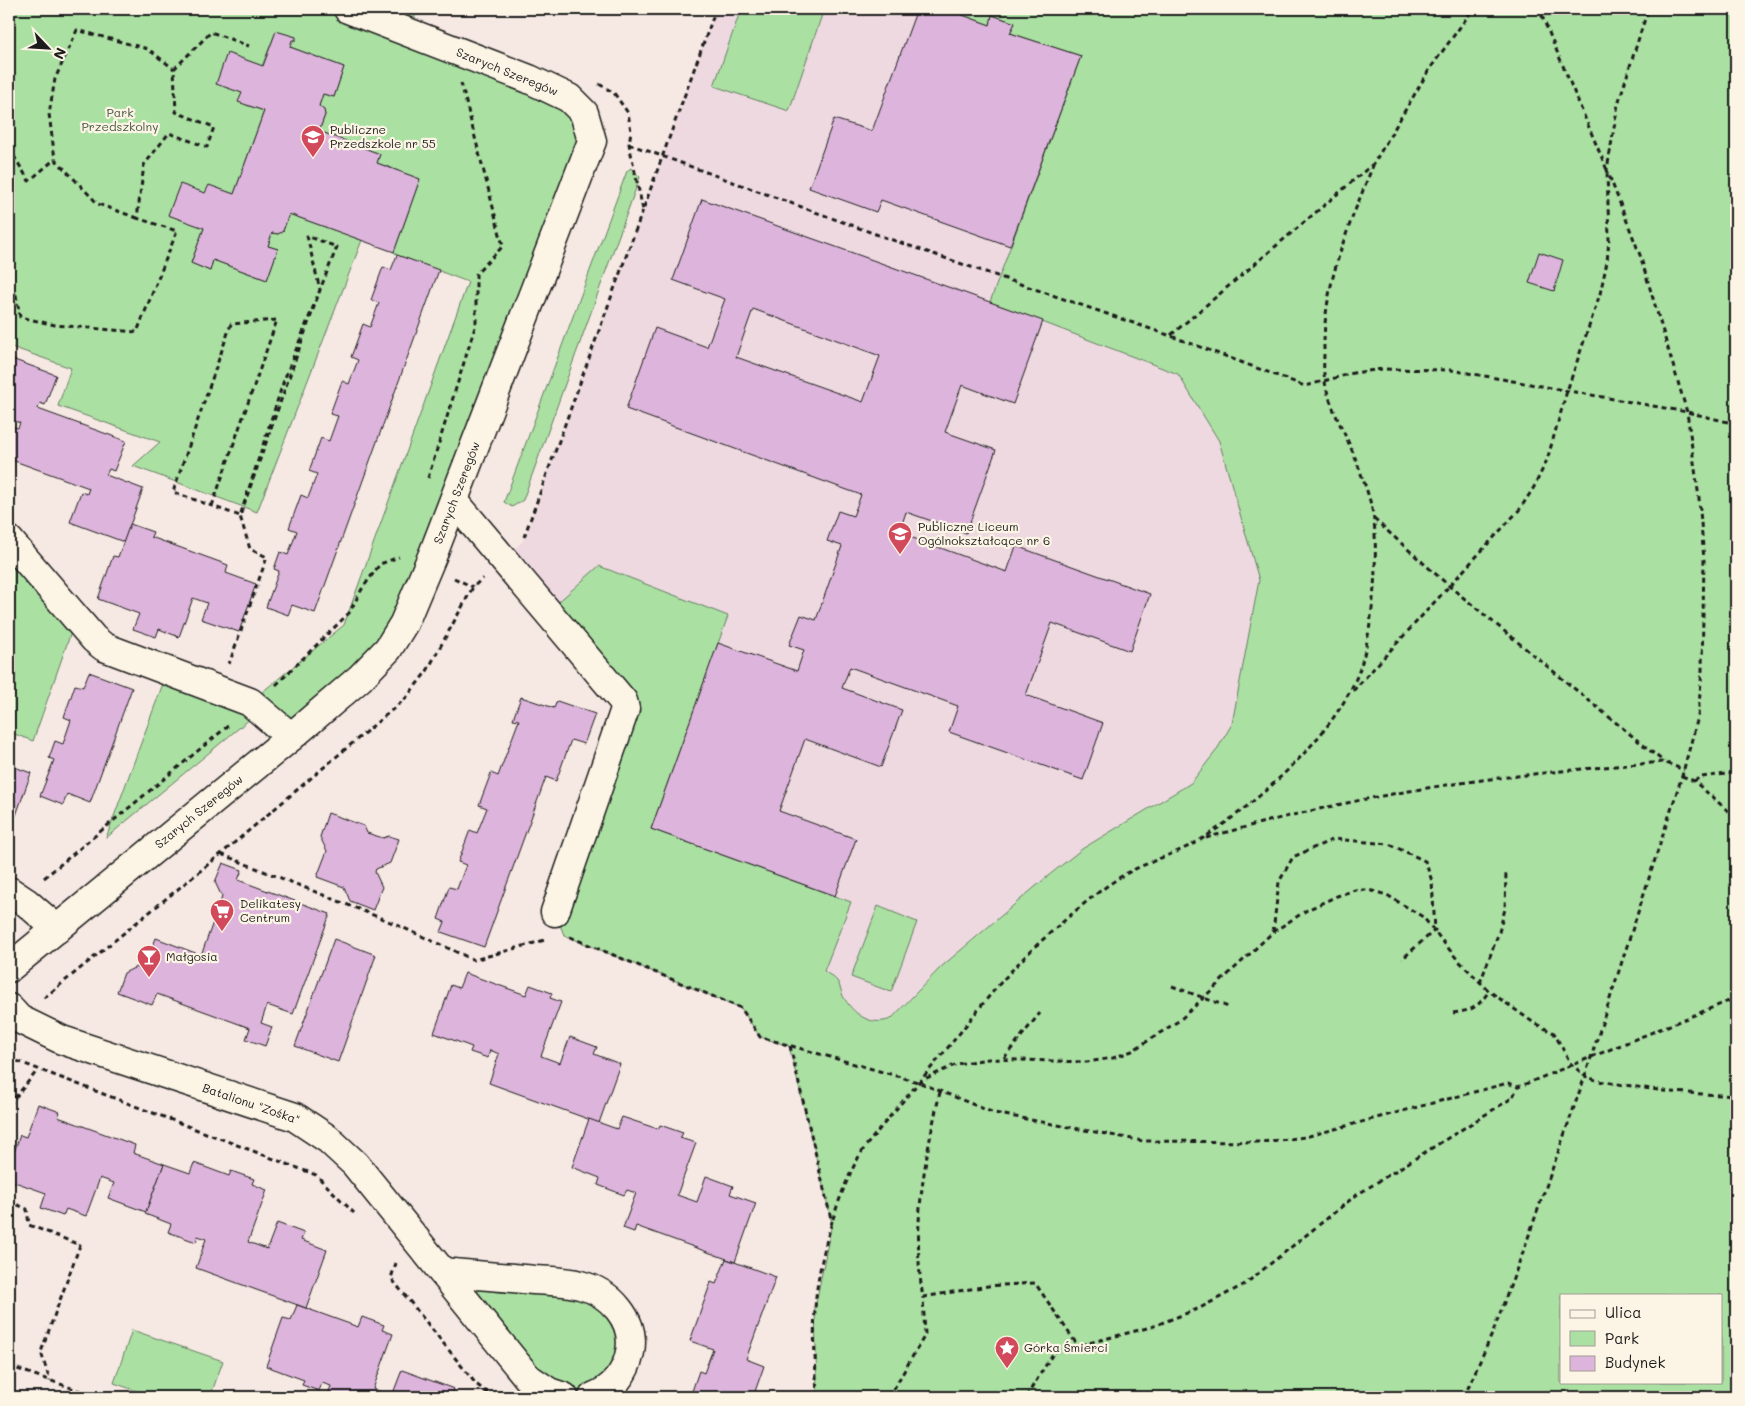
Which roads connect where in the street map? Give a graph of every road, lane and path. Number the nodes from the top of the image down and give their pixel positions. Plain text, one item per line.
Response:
1 (348, 9) edge
2 (716, 9) edge
3 (1473, 9) edge
4 (1540, 9) edge
5 (1648, 9) edge
6 (249, 46) dead end
7 (174, 69) junction
8 (458, 73) dead end
9 (9, 148) edge
10 (663, 156) junction
11 (55, 159) junction
12 (1374, 163) junction
13 (1607, 170) junction
14 (137, 218) junction
15 (9, 289) edge
16 (320, 290) junction
17 (1170, 336) junction
18 (1325, 380) junction
19 (1567, 390) junction
20 (1687, 412) junction
21 (1736, 424) edge
22 (427, 481) dead end
23 (454, 501) junction
24 (212, 506) junction
25 (240, 516) junction
26 (1374, 519) junction
27 (9, 540) edge
28 (404, 556) dead end
29 (1448, 585) junction
30 (228, 666) dead end
31 (1351, 693) junction
32 (255, 704) junction
33 (291, 737) junction
34 (1664, 762) junction
35 (1684, 770) junction
36 (1736, 773) edge
37 (1682, 776) junction
38 (1694, 781) junction
39 (1736, 818) edge
40 (1203, 839) junction
41 (221, 854) dead end
42 (1506, 872) dead end
43 (14, 895) edge
44 (560, 923) joint
45 (57, 929) junction
46 (1435, 930) junction
47 (1273, 932) junction
48 (546, 940) dead end
49 (1402, 959) dead end
50 (9, 968) edge
51 (1480, 983) junction
52 (1172, 986) dead end
53 (1489, 991) junction
54 (1204, 996) junction
55 (1736, 998) edge
56 (9, 1008) edge
57 (1231, 1008) dead end
58 (1040, 1013) dead end
59 (1453, 1013) dead end
60 (790, 1046) junction
61 (1590, 1056) junction
62 (9, 1058) edge
63 (1003, 1059) junction
64 (1571, 1064) junction
65 (38, 1071) junction
66 (1584, 1076) junction
67 (918, 1082) junction
68 (1518, 1087) junction
69 (940, 1092) junction
70 (1736, 1096) edge
71 (9, 1105) edge
72 (9, 1142) edge
73 (16, 1145) dead end
74 (9, 1201) edge
75 (357, 1216) dead end
76 (832, 1223) junction
77 (398, 1258) dead end
78 (442, 1272) junction
79 (923, 1297) junction
80 (1078, 1346) junction
81 (9, 1366) edge
82 (50, 1380) junction
83 (600, 1396) edge
84 (97, 1397) edge
85 (493, 1397) edge
86 (564, 1397) edge
87 (817, 1397) edge
88 (889, 1397) edge
89 (1026, 1397) edge
90 (1464, 1397) edge

1 - 23 street, Szarych Szeregów
2 - 10 path
3 - 12 path
4 - 13 path
5 - 13 path
6 - 7 path
7 - 11 path
7 - 14 path
8 - 22 path
9 - 11 path
10 - 10 path
10 - 17 path
11 - 14 path
12 - 17 path
12 - 18 path
13 - 19 path
13 - 20 path
14 - 15 path
16 - 16 path
16 - 25 path
17 - 18 path
18 - 19 path
18 - 26 path
19 - 20 path
19 - 29 path
20 - 21 path
20 - 35 path
23 - 33 street, Szarych Szeregów
23 - 44 street
24 - 24 path
24 - 25 path
25 - 30 path
26 - 29 path
26 - 31 path
27 - 32 street
28 - 32 path
29 - 31 path
29 - 34 path
31 - 40 path
32 - 33 street
32 - 43 path
33 - 45 street, Szarych Szeregów
34 - 35 path
34 - 40 path
35 - 37 path
36 - 38 path
37 - 38 path
37 - 61 path
38 - 39 path
40 - 67 path
41 - 48 path
42 - 51 path
43 - 45 street
44 - 60 path
45 - 50 street, Szarych Szeregów
46 - 47 path
46 - 47 path
46 - 49 path
46 - 51 path
47 - 54 path
51 - 53 path
52 - 54 path
53 - 59 path
53 - 64 path
54 - 57 path
54 - 63 path
55 - 61 path
56 - 78 street, Batalionu "Zośka"
58 - 63 path
60 - 67 path
60 - 76 path
61 - 64 path
61 - 66 path
62 - 65 path
63 - 67 path
64 - 66 path
64 - 68 path
65 - 71 path
65 - 75 path
66 - 70 path
66 - 90 path
67 - 69 path
67 - 76 path
68 - 69 path
68 - 80 path
69 - 79 path
72 - 73 path
74 - 82 path
76 - 87 path
77 - 85 path
78 - 83 street
78 - 86 street, Batalionu "Zośka"
79 - 80 path
79 - 88 path
80 - 89 path
81 - 82 path
82 - 84 path

